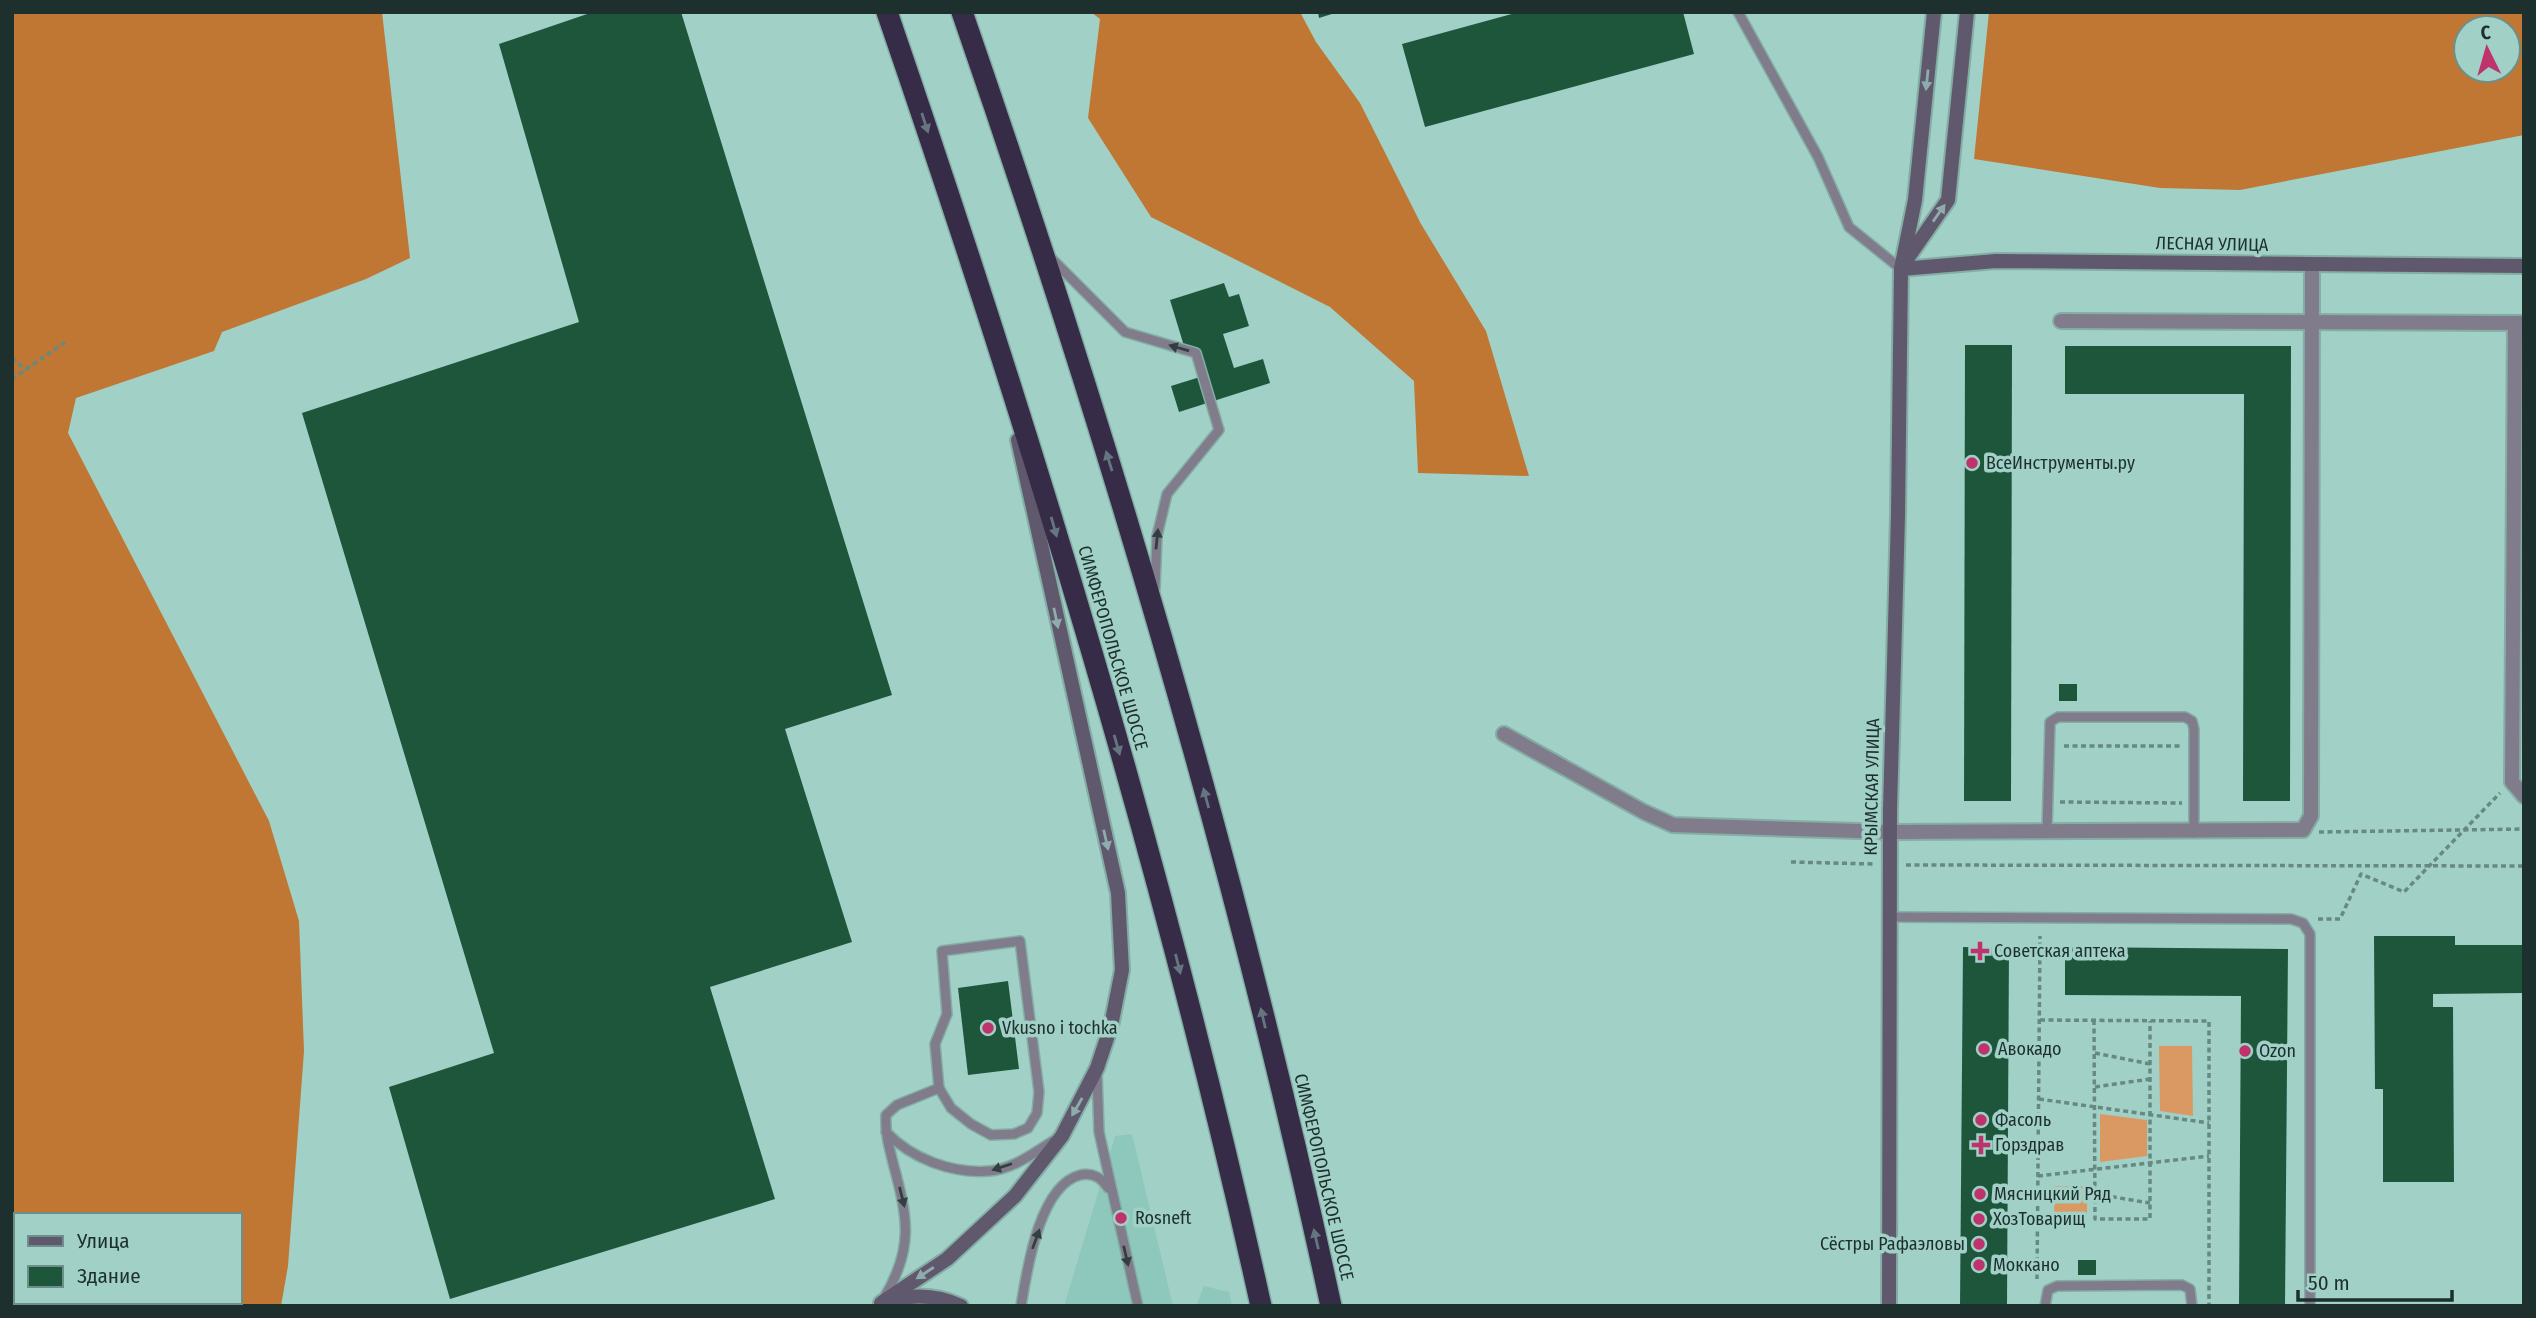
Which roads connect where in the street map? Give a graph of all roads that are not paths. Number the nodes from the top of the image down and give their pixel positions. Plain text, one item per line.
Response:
1 (885, 12) edge
2 (963, 12) edge
3 (1738, 12) edge
4 (1934, 12) edge
5 (1967, 12) edge
6 (1045, 252) junction
7 (2312, 264) junction
8 (2524, 266) edge
9 (1901, 269) junction
10 (2061, 321) dead end
11 (2312, 321) junction
12 (2519, 323) edge
13 (996, 336) junction
14 (2519, 501) edge
15 (1154, 607) junction
16 (2518, 619) edge
17 (1504, 734) dead end
18 (2524, 796) edge
19 (1890, 832) junction
20 (2047, 832) junction
21 (2194, 833) junction
22 (1889, 917) junction
23 (1097, 1068) junction
24 (939, 1088) junction
25 (885, 1131) junction
26 (1062, 1136) junction
27 (1112, 1196) junction
28 (878, 1304) edge
29 (961, 1306) edge
30 (1021, 1306) edge
31 (1138, 1306) edge
32 (1261, 1306) edge
33 (1331, 1306) edge
34 (1889, 1306) edge
35 (2045, 1306) edge
36 (2192, 1306) edge
37 (2310, 1306) edge

1 -> 13 highway, СИМФЕРОПОЛЬСКОЕ ШОССЕ
2 - 6 highway, СИМФЕРОПОЛЬСКОЕ ШОССЕ
3 - 9 lane
4 -> 9 street, КРЫМСКАЯ УЛИЦА
9 -> 5 street
15 -> 6 highway, СИМФЕРОПОЛЬСКОЕ ШОССЕ
15 -> 6 lane
7 - 8 street, ЛЕСНАЯ УЛИЦА
7 - 9 street, ЛЕСНАЯ УЛИЦА
7 - 11 street
9 - 19 street, КРЫМСКАЯ УЛИЦА
10 - 11 street
11 - 12 street
11 - 21 street
12 - 14 street
13 -> 23 street
13 -> 32 highway, СИМФЕРОПОЛЬСКОЕ ШОССЕ
14 - 16 street
33 -> 15 highway, СИМФЕРОПОЛЬСКОЕ ШОССЕ
16 - 18 street
17 - 19 street
19 - 20 street
19 - 22 street, КРЫМСКАЯ УЛИЦА
20 - 21 street
20 - 21 lane
22 - 34 street, КРЫМСКАЯ УЛИЦА
22 - 37 lane
23 -> 26 street
23 - 27 lane
24 - 24 lane
24 - 25 lane
26 -> 25 lane
25 -> 28 lane
26 -> 28 street
30 -> 27 lane
27 -> 31 lane
28 - 29 street
35 - 36 lane

